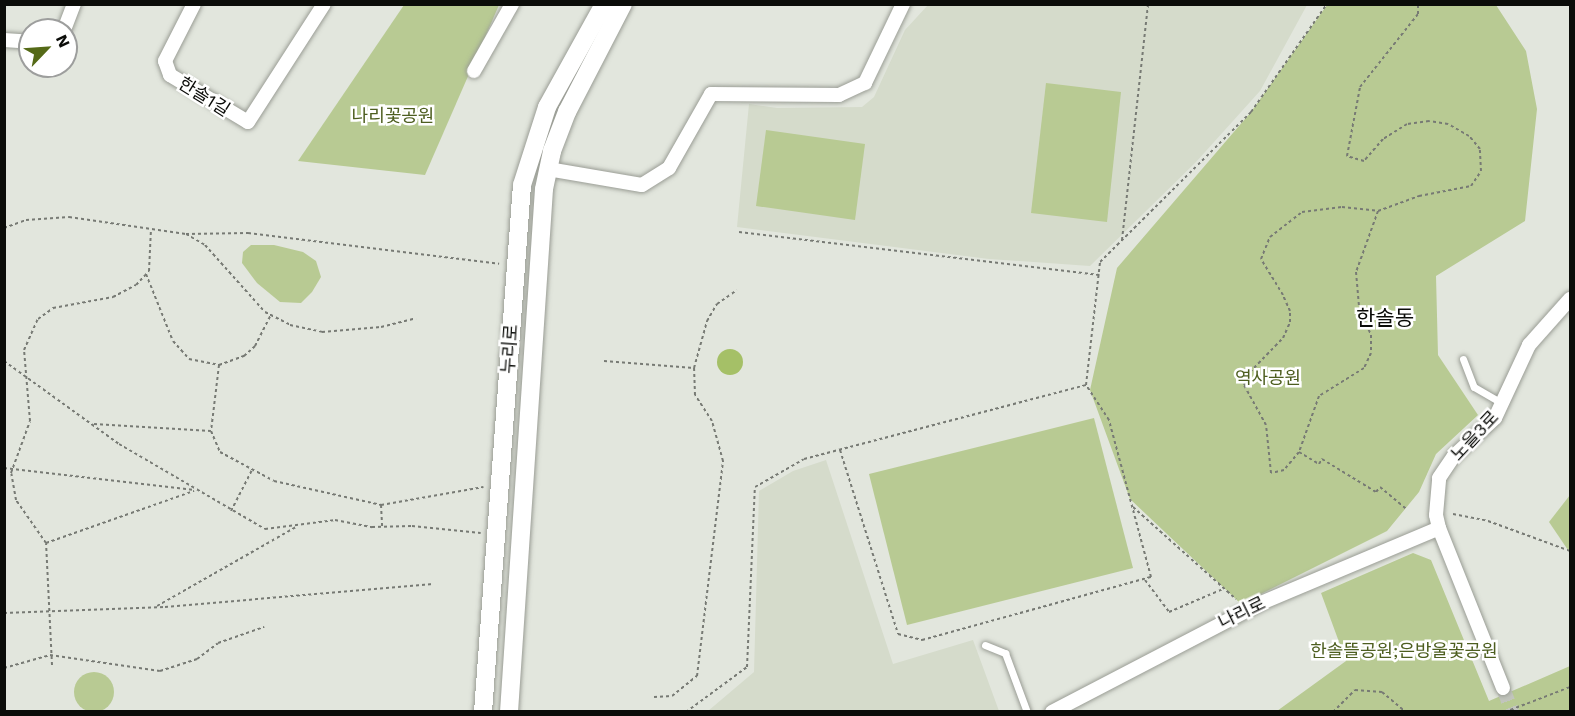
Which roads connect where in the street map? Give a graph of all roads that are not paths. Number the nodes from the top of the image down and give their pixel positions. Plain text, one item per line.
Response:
1 (194, 4) edge
2 (324, 4) edge
3 (512, 4) edge
4 (604, 4) edge
5 (903, 4) edge
6 (622, 5) edge
7 (474, 71) dead end
8 (548, 169) junction
9 (1570, 299) edge
10 (1463, 359) dead end
11 (1503, 404) junction
12 (1439, 528) junction
13 (985, 645) dead end
14 (1503, 688) tunnel mouth
15 (483, 711) edge
16 (509, 711) edge
17 (1027, 711) edge
18 (1052, 711) edge

1 - 2 street, 한솔1길
3 - 7 street
4 - 15 street, 누리로
5 - 8 street
6 - 8 street, 누리로
8 - 16 street, 누리로
9 - 11 street, 노을3로
10 - 11 lane
11 - 12 street, 노을3로
12 - 14 street, 노을3로
12 - 18 street, 나리로
13 - 17 lane

